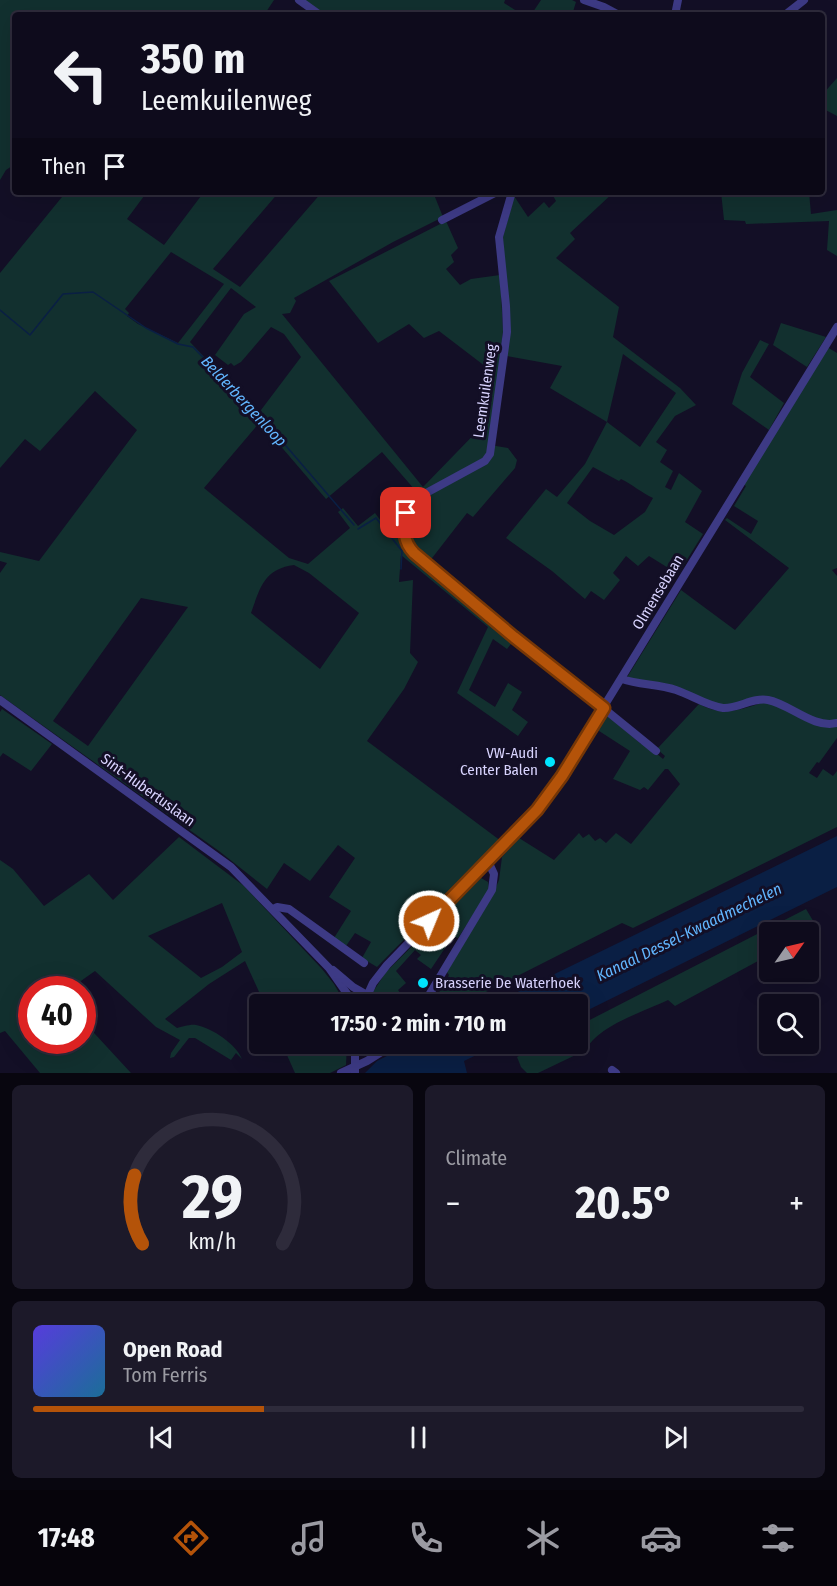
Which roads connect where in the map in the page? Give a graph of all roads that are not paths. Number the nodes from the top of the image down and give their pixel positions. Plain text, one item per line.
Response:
1 (299, 0) edge
2 (584, 0) edge
3 (804, 0) edge
4 (316, 12) edge
5 (613, 12) edge
6 (789, 12) edge
7 (491, 195) edge
8 (511, 195) edge
9 (442, 220) dead end
10 (837, 327) edge
11 (621, 679) junction
12 (0, 700) edge
13 (604, 708) junction
14 (837, 723) edge
15 (656, 751) dead end
16 (488, 861) junction
17 (273, 909) junction
18 (364, 963) dead end
19 (329, 968) junction
20 (347, 994) edge
21 (365, 994) edge
22 (368, 994) edge
23 (430, 994) edge
24 (355, 1054) edge
25 (378, 1054) edge
26 (341, 1073) edge
27 (354, 1073) edge

1 - 4 street
2 - 5 street
3 - 6 street
7 - 9 street
8 - 13 street, Leemkuilenweg
10 - 11 street, Olmensebaan
11 - 13 street, Olmensebaan
11 - 14 street
12 - 17 street, Sint-Hubertuslaan
13 - 15 street
13 - 16 street, Olmensebaan
16 - 22 street, Olmensebaan
16 - 23 street
17 - 18 street, Sint-Hubertuslaan
17 - 19 street, Sint-Hubertuslaan
19 - 20 street, Sint-Hubertuslaan
19 - 21 street, Sint-Hubertuslaan
24 - 27 street, bridge
25 - 26 street

